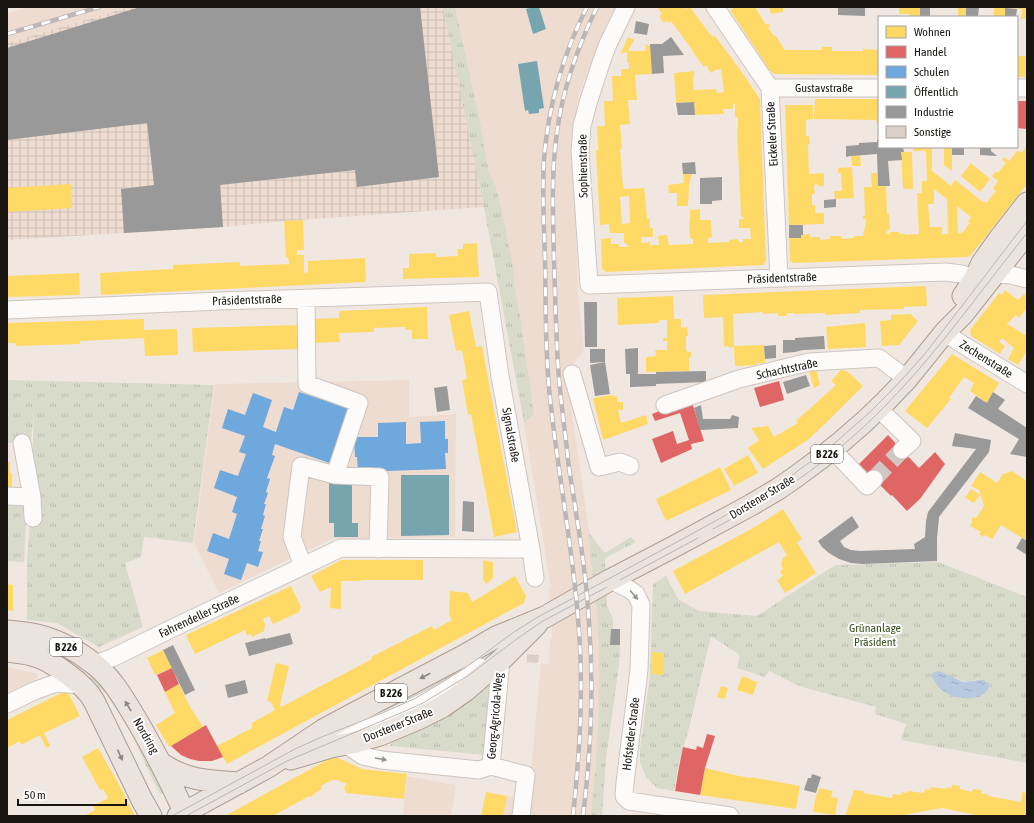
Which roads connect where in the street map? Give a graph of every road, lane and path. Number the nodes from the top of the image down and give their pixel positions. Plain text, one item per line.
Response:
1 (626, 7) edge
2 (715, 7) edge
3 (770, 88) junction
4 (878, 88) edge
5 (1027, 203) edge
6 (1027, 221) edge
7 (1027, 233) edge
8 (985, 276) junction
9 (779, 278) junction
10 (1027, 279) edge
11 (589, 285) joint
12 (488, 292) joint
13 (306, 298) junction
14 (7, 310) edge
15 (945, 332) junction
16 (572, 374) dead end
17 (907, 379) junction
18 (1027, 384) edge
19 (665, 405) dead end
20 (879, 408) junction
21 (22, 443) dead end
22 (832, 449) junction
23 (902, 450) tunnel mouth
24 (630, 466) dead end
25 (335, 475) junction
26 (874, 479) dead end
27 (7, 496) edge
28 (32, 497) junction
29 (33, 518) dead end
30 (378, 549) junction
31 (531, 550) junction
32 (303, 566) junction
33 (535, 578) dead end
34 (610, 580) junction
35 (534, 623) junction
36 (7, 631) edge
37 (7, 651) edge
38 (42, 659) junction
39 (500, 660) junction
40 (94, 664) junction
41 (75, 680) junction
42 (34, 691) junction
43 (7, 704) edge
44 (345, 744) junction
45 (283, 759) junction
46 (162, 764) junction
47 (491, 766) junction
48 (239, 783) junction
49 (183, 815) edge
50 (151, 816) edge
51 (521, 816) edge
52 (730, 816) edge

1 - 11 street, Sophienstraße
2 - 3 street, Eickeler Straße
3 - 4 street, Gustavstraße
3 - 9 street, Eickeler Straße
5 - 8 main road, Dorstener Straße / B 226
6 - 8 street
7 - 8 main road, Dorstener Straße / B 226
8 - 9 street, Präsidentstraße
8 - 10 street, Präsidentstraße
8 - 15 main road, Dorstener Straße / B 226
9 - 11 street, Präsidentstraße
12 - 13 street, Präsidentstraße
12 - 31 street, Signalstraße
13 - 14 street, Präsidentstraße
13 - 25 street
15 - 17 main road, Dorstener Straße / B 226
15 - 18 street, Zechenstraße
16 - 24 street
17 - 19 street, Schachtstraße
17 - 20 main road, Dorstener Straße / B 226
20 - 22 main road, Dorstener Straße / B 226
20 - 23 street
21 - 28 street
22 - 26 street
22 - 34 main road, Dorstener Straße / B 226
25 - 30 street
25 - 32 street
27 - 28 street
28 - 29 street
30 - 31 street, Fahrendeller Straße
30 - 32 street, Fahrendeller Straße
31 - 33 street, Signalstraße
32 - 40 street, Fahrendeller Straße
34 - 35 main road, Dorstener Straße / B 226
34 -> 52 street, Hofsteder Straße
35 - 39 main road, Dorstener Straße / B 226
35 - 45 main road, Dorstener Straße / B 226
36 - 40 main road, Nordring / B 226
37 - 38 main road, B 226
38 - 41 main road, B 226
38 - 42 street
39 - 44 main road, Dorstener Straße / B 226
39 - 47 street, Georg-Agricola-Weg
40 - 41 main road
46 -> 40 main road, Nordring / B 226
41 - 42 street
41 -> 50 main road, B 226
42 - 43 street
44 - 45 main road, Dorstener Straße / B 226
44 -> 47 street
45 - 48 main road, Dorstener Straße / B 226
46 - 48 main road
46 - 49 main road, Nordring / B 226
47 - 51 street, Georg-Agricola-Weg
48 - 49 main road, Dorstener Straße / B 226

